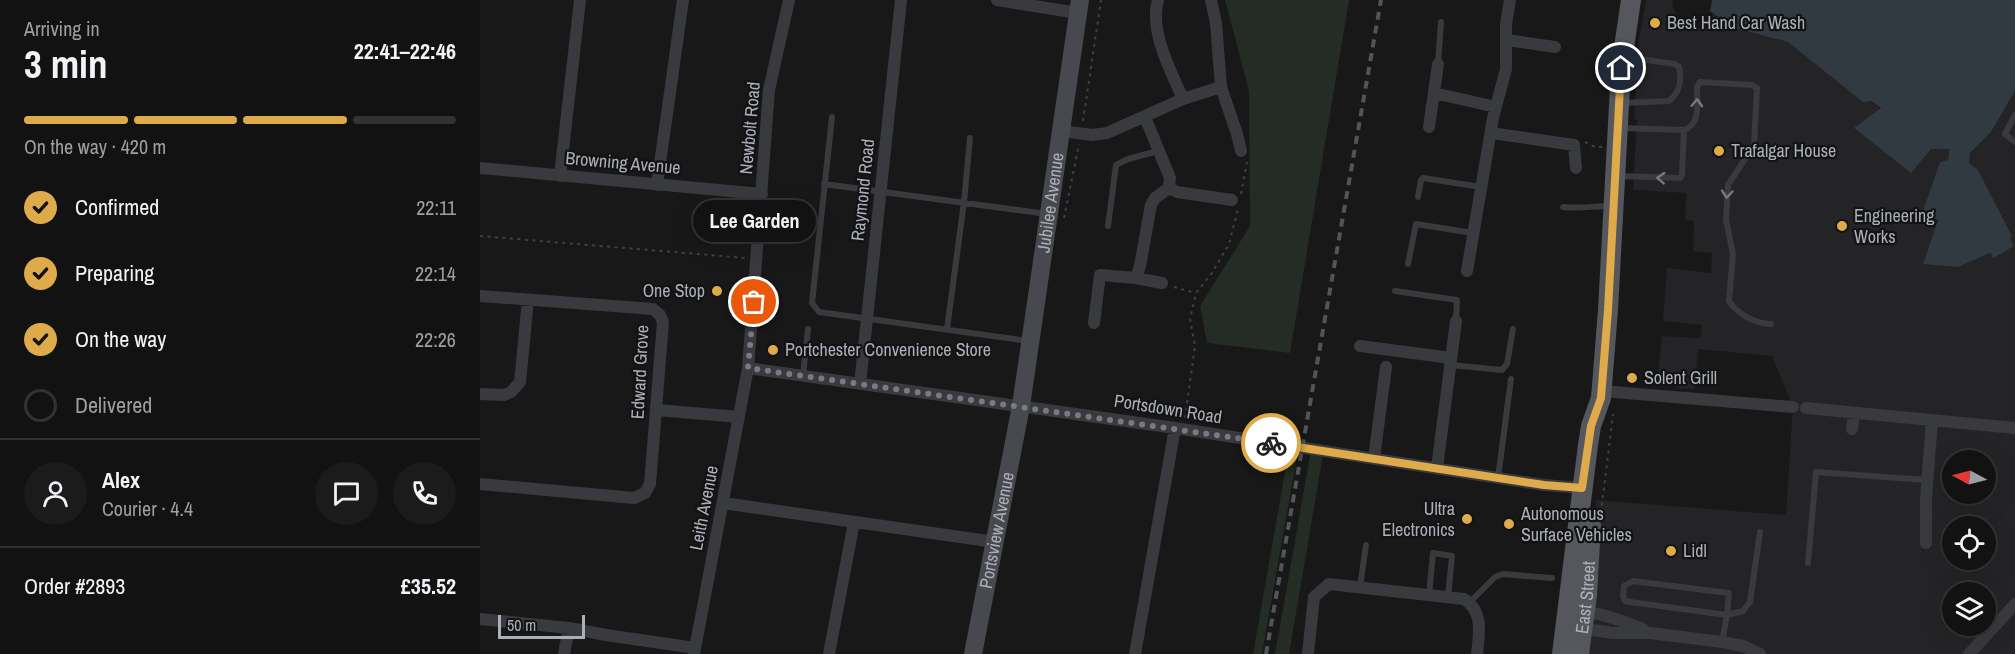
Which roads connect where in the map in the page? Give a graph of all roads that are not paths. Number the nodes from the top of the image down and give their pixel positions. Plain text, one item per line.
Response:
1 (580, 0) edge
2 (683, 0) edge
3 (789, 0) edge
4 (901, 0) edge
5 (997, 0) edge
6 (1158, 0) edge
7 (1211, 0) edge
8 (1510, 0) edge
9 (1631, 0) edge
10 (1079, 7) edge
11 (1441, 22) dead end
12 (1507, 40) junction
13 (1555, 47) dead end
14 (1623, 57) junction
15 (1438, 64) joint
16 (1221, 87) junction
17 (1434, 93) junction
18 (1183, 99) junction
19 (1619, 103) junction
20 (1496, 107) junction
21 (2015, 115) edge
22 (832, 117) dead end
23 (1145, 117) junction
24 (1429, 127) dead end
25 (1684, 130) junction
26 (1061, 131) junction
27 (1491, 133) junction
28 (1617, 136) junction
29 (970, 138) dead end
30 (2015, 142) edge
31 (1159, 151) junction
32 (1241, 151) road end
33 (480, 168) edge
34 (1576, 168) dead end
35 (560, 176) junction
36 (1614, 176) junction
37 (824, 184) junction
38 (657, 185) junction
39 (1481, 187) junction
40 (1169, 188) junction
41 (882, 191) junction
42 (762, 194) junction
43 (1418, 197) dead end
44 (1232, 200) dead end
45 (964, 202) junction
46 (1612, 206) junction
47 (1563, 207) dead end
48 (1049, 214) junction
49 (1108, 226) dead end
50 (1474, 233) junction
51 (1408, 264) dead end
52 (1467, 271) dead end
53 (1136, 278) junction
54 (1162, 283) road end
55 (1395, 291) dead end
56 (480, 296) edge
57 (528, 300) junction
58 (867, 320) junction
59 (1456, 321) joint
60 (1094, 323) dead end
61 (1771, 324) dead end
62 (947, 328) junction
63 (808, 329) dead end
64 (1513, 329) dead end
65 (1030, 341) junction
66 (1360, 346) dead end
67 (1451, 361) junction
68 (1386, 367) dead end
69 (748, 368) junction
70 (803, 376) junction
71 (1511, 379) dead end
72 (860, 384) junction
73 (480, 394) edge
74 (1607, 394) junction
75 (1021, 406) junction
76 (1793, 407) dead end
77 (1806, 408) dead end
78 (657, 410) junction
79 (1854, 414) junction
80 (739, 417) junction
81 (1932, 420) junction
82 (2015, 428) edge
83 (1179, 429) junction
84 (1852, 429) dead end
85 (1374, 458) junction
86 (1437, 468) junction
87 (1498, 478) junction
88 (1928, 480) junction
89 (480, 484) edge
90 (1582, 488) junction
91 (723, 503) junction
92 (854, 522) junction
93 (1760, 532) dead end
94 (995, 542) junction
95 (1926, 543) dead end
96 (1366, 545) dead end
97 (1808, 563) dead end
98 (1552, 579) dead end
99 (1360, 587) junction
100 (1429, 594) junction
101 (1448, 597) junction
102 (1470, 602) junction
103 (2015, 604) edge
104 (1727, 615) junction
105 (480, 619) edge
106 (1574, 619) junction
107 (569, 628) junction
108 (1722, 642) junction
109 (695, 651) edge
110 (564, 654) edge
111 (828, 654) edge
112 (973, 654) edge
113 (1135, 654) edge
114 (1308, 654) edge
115 (1477, 654) edge
116 (1562, 654) edge
117 (1579, 654) edge
118 (1760, 654) edge
119 (1969, 654) edge

1 - 35 street
2 - 38 street
3 - 42 street, Newbolt Road
4 - 41 street, Raymond Road
5 - 10 street
6 - 18 street
7 - 16 street
8 - 12 street
9 - 14 main road
10 - 26 street, Jubilee Avenue
11 - 15 lane
12 - 13 street
12 - 20 street
14 - 19 main road
14 - 19 lane
15 - 17 street
16 - 18 street
16 - 32 street
17 - 20 street
17 - 24 street
18 - 23 street
19 - 28 main road
20 - 27 street
21 - 30 lane
22 - 37 lane
23 - 26 street
23 - 31 street
25 - 28 lane
25 -> 36 lane
25 -> 61 lane
26 - 48 street, Jubilee Avenue
27 - 34 street
27 - 39 street
28 - 36 main road
29 - 45 lane
31 - 40 street
31 - 49 lane
33 - 35 street, Browning Avenue
35 - 38 street, Browning Avenue
36 - 46 main road
37 - 41 lane
37 - 58 lane
38 - 42 street, Browning Avenue
39 - 43 lane
39 - 50 street
40 - 44 street
40 - 53 street
41 - 45 lane
41 - 58 street, Raymond Road
42 - 69 street, Newbolt Road
45 - 48 lane
45 - 62 lane
46 - 47 lane
46 - 74 main road
48 - 65 street, Jubilee Avenue
50 - 51 lane
50 - 52 street
53 - 54 street
53 - 60 street
55 - 59 lane
56 - 57 street, Edward Grove
57 - 73 street
57 - 78 street, Edward Grove
58 - 62 lane
58 - 72 street, Raymond Road
59 - 67 street
62 - 65 lane
63 - 70 lane
64 - 67 lane
65 - 75 street, Jubilee Avenue
66 - 67 street
67 - 86 street
68 - 85 street
69 - 70 street, Portsdown Road
69 - 80 street, Leith Avenue
70 - 72 street, Portsdown Road
71 - 87 lane
72 - 75 street, Portsdown Road
74 - 76 street
74 - 90 main road, East Street
74 - 106 main road, East Street
75 - 83 street, Portsdown Road
75 - 94 street, Portsview Avenue
77 - 79 street
78 - 80 street
78 - 89 street, Edward Grove
79 - 81 street
79 - 84 street
80 - 91 street, Leith Avenue
81 - 82 street
81 - 88 street
83 - 85 street, Portsdown Road
83 - 113 street
85 - 86 street, Portsdown Road
86 - 87 street, Portsdown Road
87 - 90 street, Portsdown Road
88 - 95 street
88 - 97 lane
90 - 106 main road, East Street
91 - 92 street
91 - 109 street, Leith Avenue
92 - 94 street
92 - 111 street
93 - 104 lane
94 - 112 street, Portsview Avenue
96 - 99 lane
98 - 102 lane
99 - 100 street
99 - 114 street
100 - 101 street
100 - 101 lane
101 - 102 street
102 - 115 street
103 - 119 street
104 - 104 lane
104 - 108 lane
105 - 107 street
106 - 108 street
106 - 116 main road, East Street
106 - 117 main road, East Street
107 - 109 street
107 - 110 street
108 - 118 street

